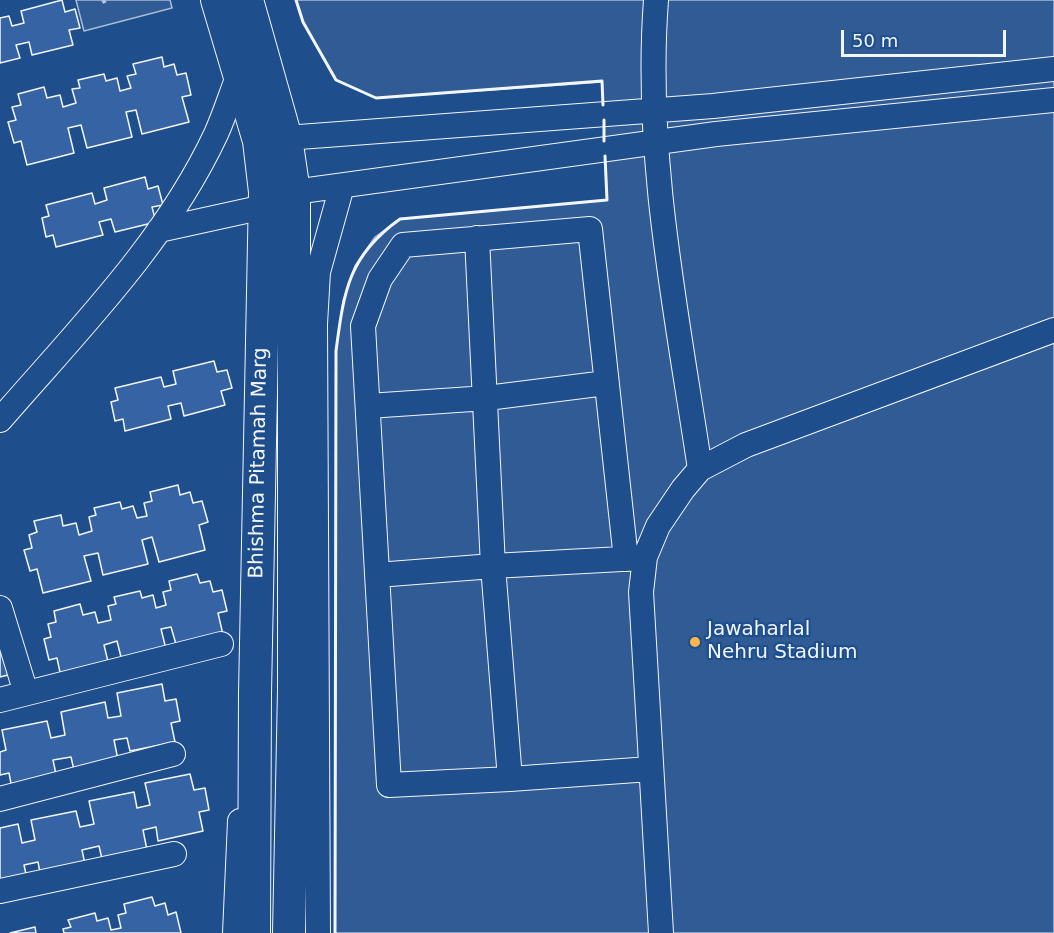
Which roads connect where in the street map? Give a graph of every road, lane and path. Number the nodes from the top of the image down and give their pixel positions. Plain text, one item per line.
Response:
1 (217, 0) edge
2 (247, 0) edge
3 (656, 0) edge
4 (1054, 69) edge
5 (239, 74) junction
6 (1054, 100) edge
7 (652, 110) junction
8 (286, 138) junction
9 (655, 142) junction
10 (342, 186) junction
11 (294, 192) junction
12 (264, 207) junction
13 (159, 230) junction
14 (477, 238) junction
15 (305, 324) junction
16 (1054, 330) edge
17 (606, 382) junction
18 (487, 398) junction
19 (368, 406) junction
20 (0, 420) edge
21 (700, 469) junction
22 (635, 558) junction
23 (493, 566) junction
24 (377, 575) junction
25 (0, 608) edge
26 (221, 644) dead end
27 (26, 693) junction
28 (255, 693) junction
29 (0, 700) edge
30 (173, 754) dead end
31 (650, 769) junction
32 (510, 779) junction
33 (0, 799) edge
34 (174, 854) dead end
35 (0, 891) edge
36 (235, 933) edge
37 (254, 933) edge
38 (289, 933) edge
39 (318, 933) edge
40 (661, 933) edge

1 - 5 main road, Bhishma Pitamah Marg
2 - 8 main road, Bhishma Pitamah Marg
3 - 7 street
4 - 7 street
5 - 12 main road, Bhishma Pitamah Marg
5 - 13 street
6 - 9 street
7 - 8 street
7 - 9 street
8 - 11 main road, Bhishma Pitamah Marg
9 - 10 street
9 - 21 street
10 - 11 street
10 - 15 street
11 - 15 main road, Bhishma Pitamah Marg
12 - 13 street
12 - 28 main road, Bhishma Pitamah Marg
13 - 20 street
14 - 17 street
14 - 18 street
14 - 19 street
15 - 38 main road, Bhishma Pitamah Marg
15 - 39 street
16 - 21 street
17 - 18 street
17 - 22 street
18 - 19 street
18 - 23 street
19 - 24 street
21 - 22 street
22 - 23 street
22 - 31 street
23 - 24 street
23 - 32 street
24 - 32 street
25 - 27 street
26 - 27 street
27 - 29 street
28 - 36 street
28 - 37 main road, Bhishma Pitamah Marg
30 - 33 street
31 - 32 street
31 - 40 street
34 - 35 street

